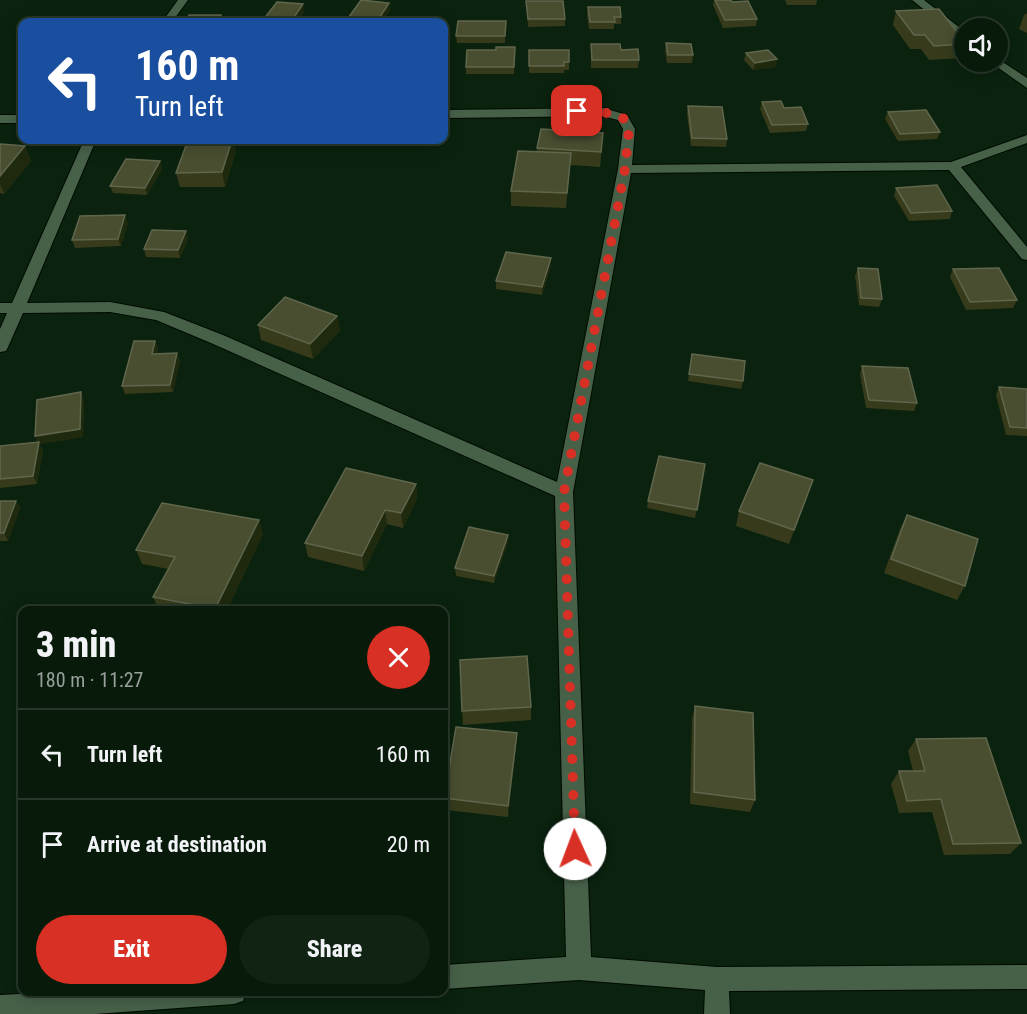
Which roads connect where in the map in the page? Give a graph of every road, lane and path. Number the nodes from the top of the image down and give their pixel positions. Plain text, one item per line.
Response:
1 (183, 0) edge
2 (917, 0) edge
3 (170, 18) edge
4 (954, 28) edge
5 (1008, 70) edge
6 (1027, 84) edge
7 (448, 114) edge
8 (0, 119) edge
9 (18, 119) edge
10 (1027, 139) edge
11 (88, 144) edge
12 (953, 166) junction
13 (625, 169) junction
14 (1027, 256) edge
15 (8, 308) edge
16 (0, 346) edge
17 (564, 492) junction
18 (579, 968) junction
19 (448, 977) edge
20 (1027, 977) edge
21 (717, 979) junction
22 (176, 996) edge
23 (0, 1008) edge
24 (717, 1014) edge

1 - 3 street
2 - 4 street
5 - 6 street
7 - 13 street
8 - 9 street
10 - 12 street
11 - 15 street
12 - 13 street
12 - 14 street
13 - 17 street
15 - 16 street
15 - 17 street
17 - 18 street
18 - 19 street
18 - 21 street
20 - 21 street
21 - 24 street
22 - 23 street

